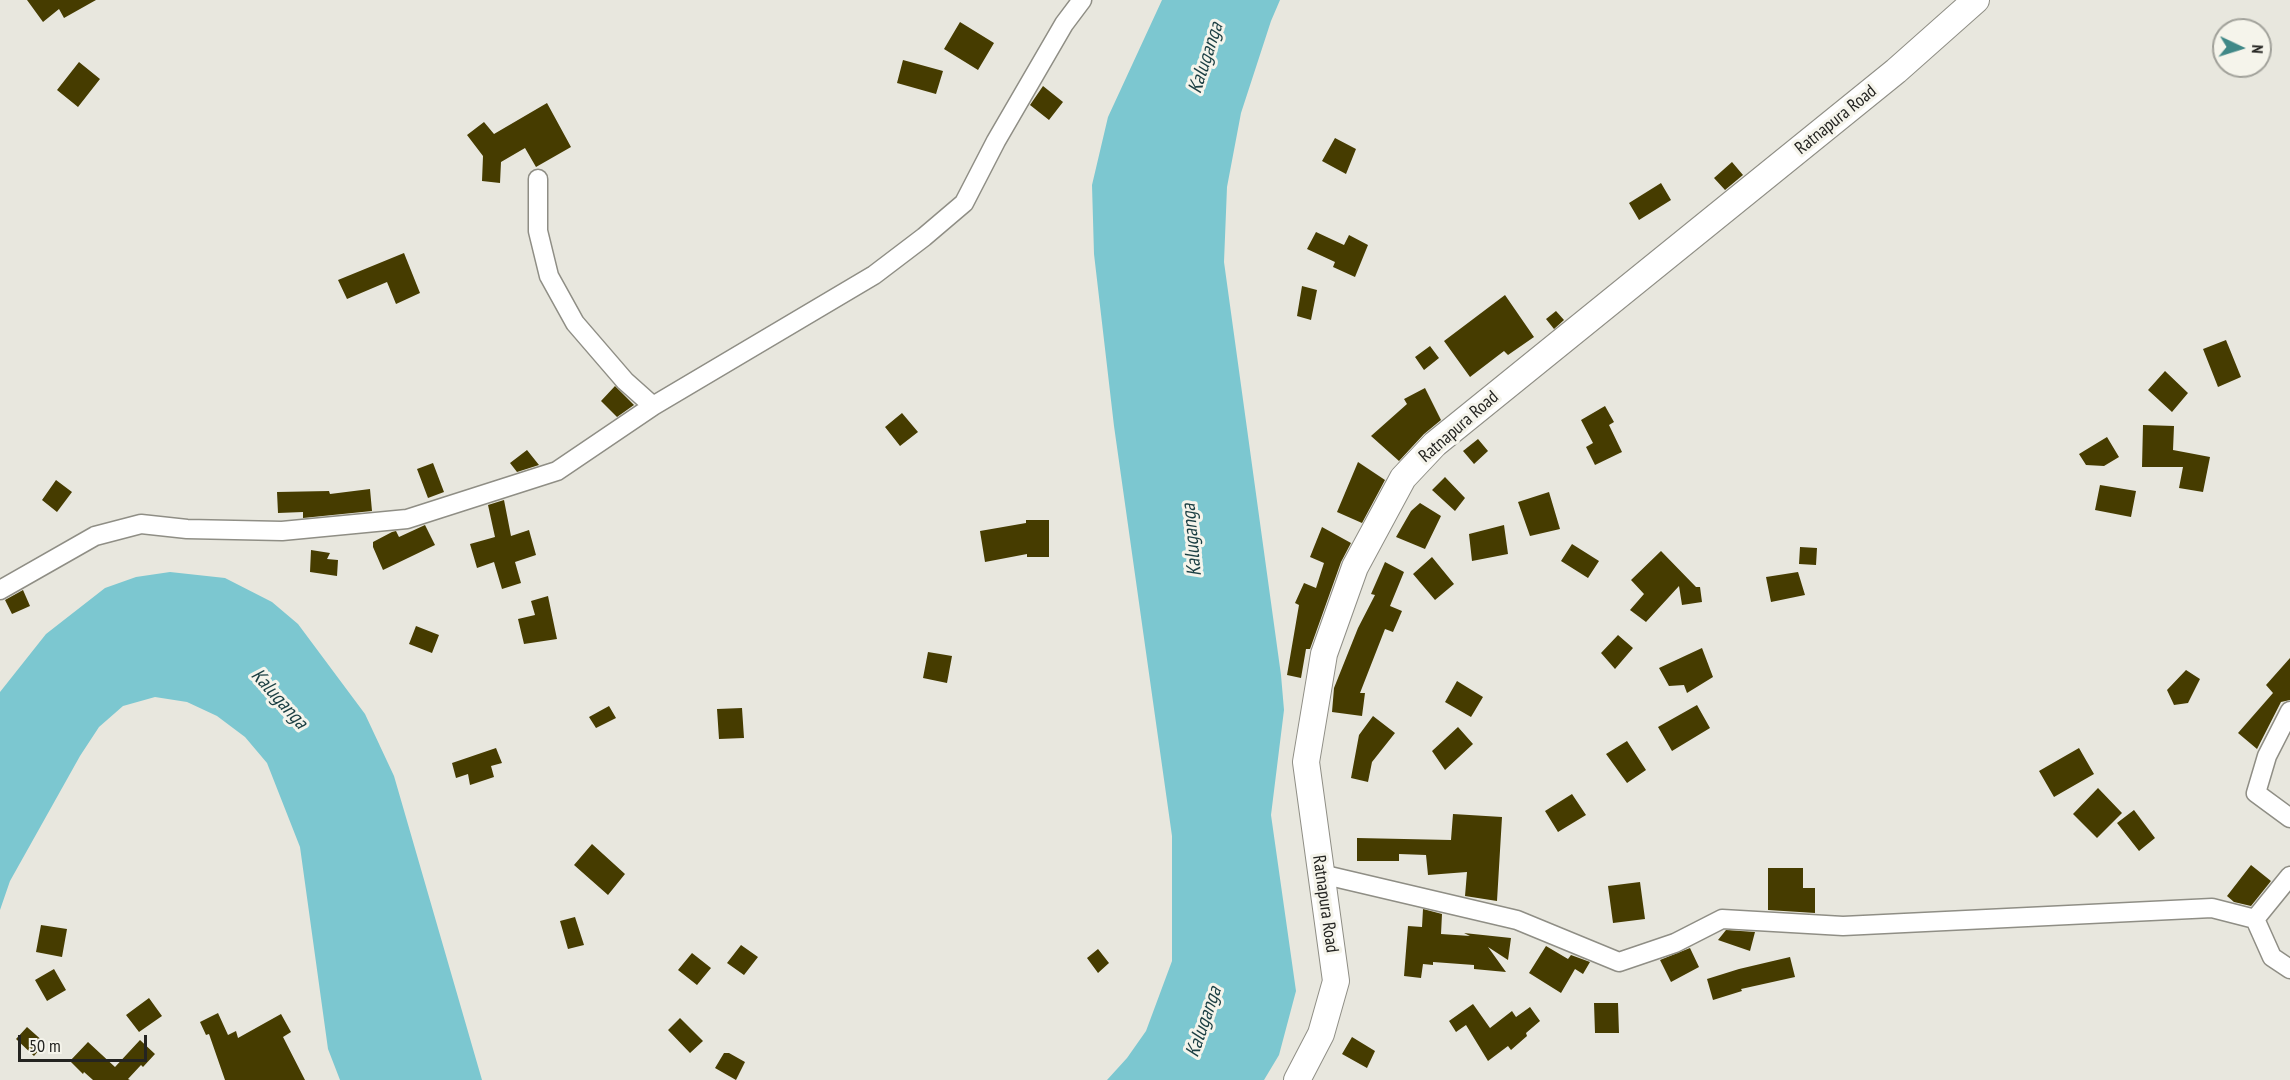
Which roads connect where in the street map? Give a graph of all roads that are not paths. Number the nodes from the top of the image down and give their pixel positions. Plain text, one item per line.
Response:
1 (1082, 0) edge
2 (1976, 0) edge
3 (538, 178) dead end
4 (653, 406) junction
5 (0, 590) edge
6 (2290, 711) edge
7 (2290, 818) edge
8 (1321, 874) junction
9 (2290, 876) edge
10 (2255, 919) junction
11 (2290, 969) edge
12 (1297, 1080) edge

1 - 4 street
2 - 8 highway, Ratnapura Road
3 - 4 street
4 - 5 street
6 - 7 street
8 - 10 street
8 - 12 highway, Ratnapura Road
9 - 10 street
10 - 11 street

